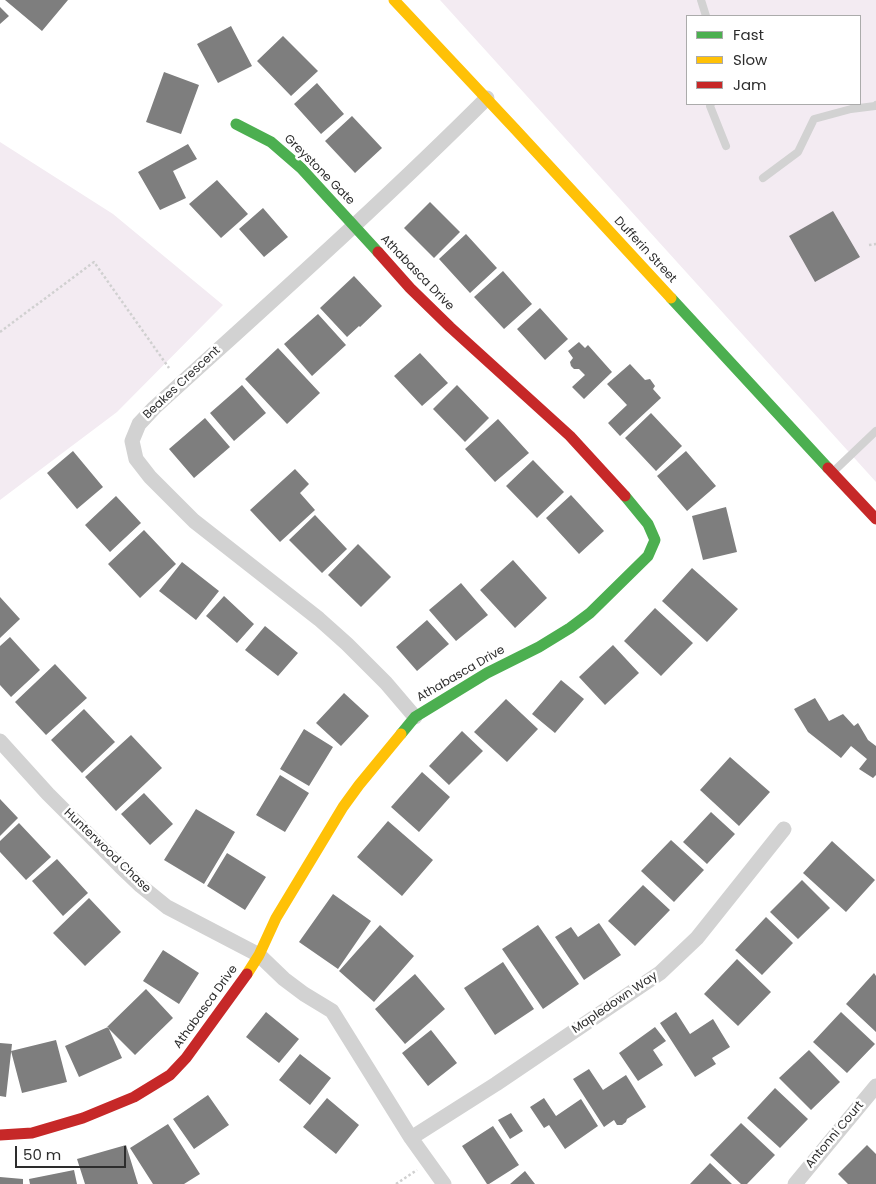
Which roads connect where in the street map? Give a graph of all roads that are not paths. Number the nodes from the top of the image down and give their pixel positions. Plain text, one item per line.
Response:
1 (394, 0) edge
2 (701, 0) edge
3 (706, 15) edge
4 (487, 98) junction
5 (710, 105) edge
6 (876, 105) edge
7 (236, 124) dead end
8 (726, 146) dead end
9 (763, 178) dead end
10 (354, 225) junction
11 (876, 432) edge
12 (832, 473) junction
13 (876, 520) edge
14 (415, 717) junction
15 (0, 741) edge
16 (784, 829) dead end
17 (259, 956) junction
18 (876, 1086) edge
19 (0, 1135) edge
20 (411, 1138) junction
21 (440, 1182) edge
22 (795, 1184) edge

1 - 4 street, Dufferin Street
2 - 3 lane
4 - 10 street, Beakes Crescent
4 - 12 street, Dufferin Street
5 - 8 lane
6 - 9 lane
7 - 10 street, Greystone Gate
10 - 14 street, Beakes Crescent
10 - 14 street, Athabasca Drive
11 - 12 lane
12 - 13 street, Dufferin Street
14 - 17 street, Athabasca Drive
15 - 17 street, Hunterwood Chase
16 - 20 street, Mapledown Way
17 - 19 street, Athabasca Drive
17 - 20 street, Hunterwood Chase
18 - 22 street, Antonni Court
20 - 21 street, Hunterwood Chase

